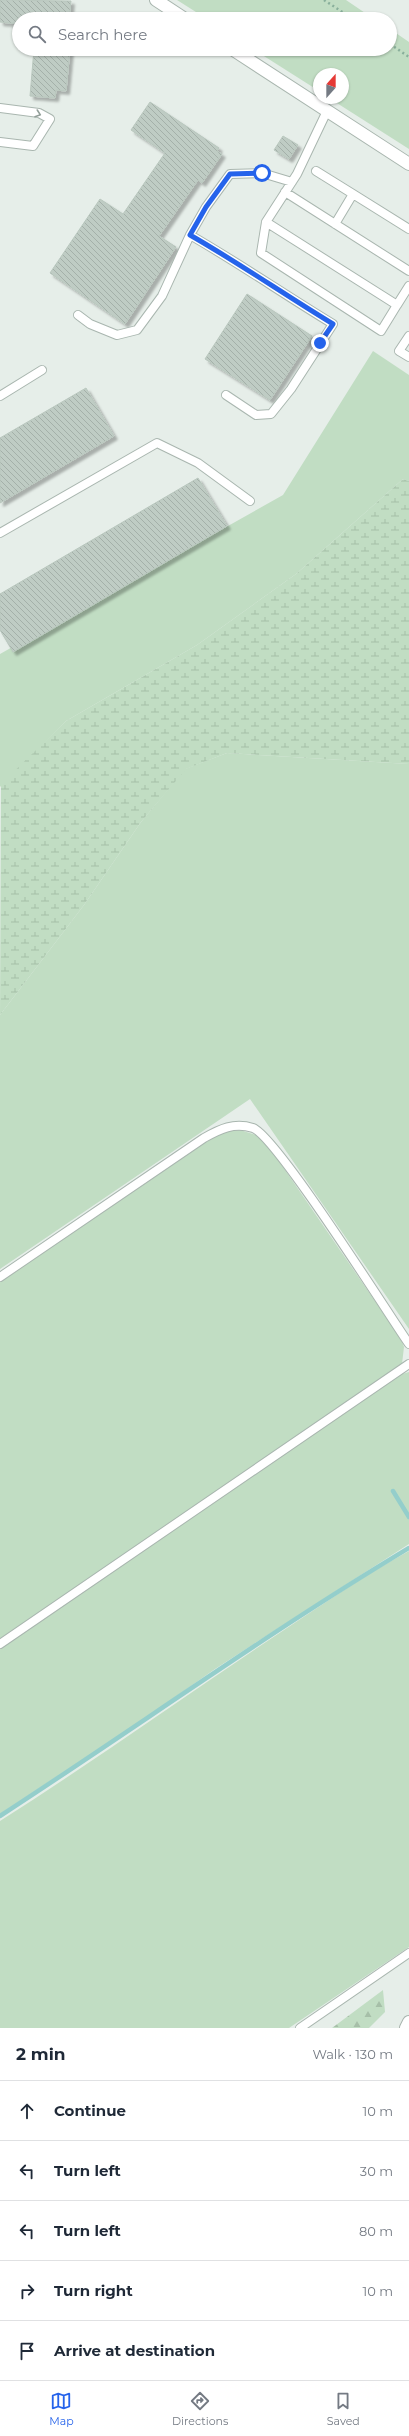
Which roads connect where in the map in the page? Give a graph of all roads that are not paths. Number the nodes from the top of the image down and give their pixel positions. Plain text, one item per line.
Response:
1 (156, 0) edge
2 (174, 12) edge
3 (243, 56) edge
4 (0, 108) edge
5 (327, 111) junction
6 (0, 142) edge
7 (409, 164) edge
8 (316, 171) dead end
9 (292, 182) junction
10 (286, 192) junction
11 (353, 194) junction
12 (266, 222) junction
13 (335, 224) junction
14 (409, 228) edge
15 (190, 235) junction
16 (409, 271) edge
17 (409, 286) edge
18 (397, 305) junction
19 (78, 315) dead end
20 (409, 336) edge
21 (409, 357) edge
22 (42, 370) dead end
23 (226, 395) dead end
24 (0, 396) edge
25 (250, 501) dead end
26 (0, 533) edge
27 (0, 1277) edge
28 (409, 1344) edge
29 (409, 1364) edge
30 (0, 1644) edge
31 (409, 1953) edge
32 (409, 2022) edge
33 (300, 2028) edge
34 (406, 2028) edge

1 - 2 street
3 - 5 street
4 -> 6 lane
5 - 7 street
5 - 9 lane
8 - 11 lane
9 - 10 lane
9 - 15 lane
10 - 12 lane
10 - 13 lane
11 - 13 lane
11 - 14 lane
12 - 18 lane
12 - 18 lane
13 - 16 lane
15 - 19 lane
15 - 23 lane
17 - 18 lane
20 - 21 lane
22 - 24 lane
25 - 26 lane
27 - 28 lane
29 - 30 lane
31 - 33 lane
32 - 34 street

